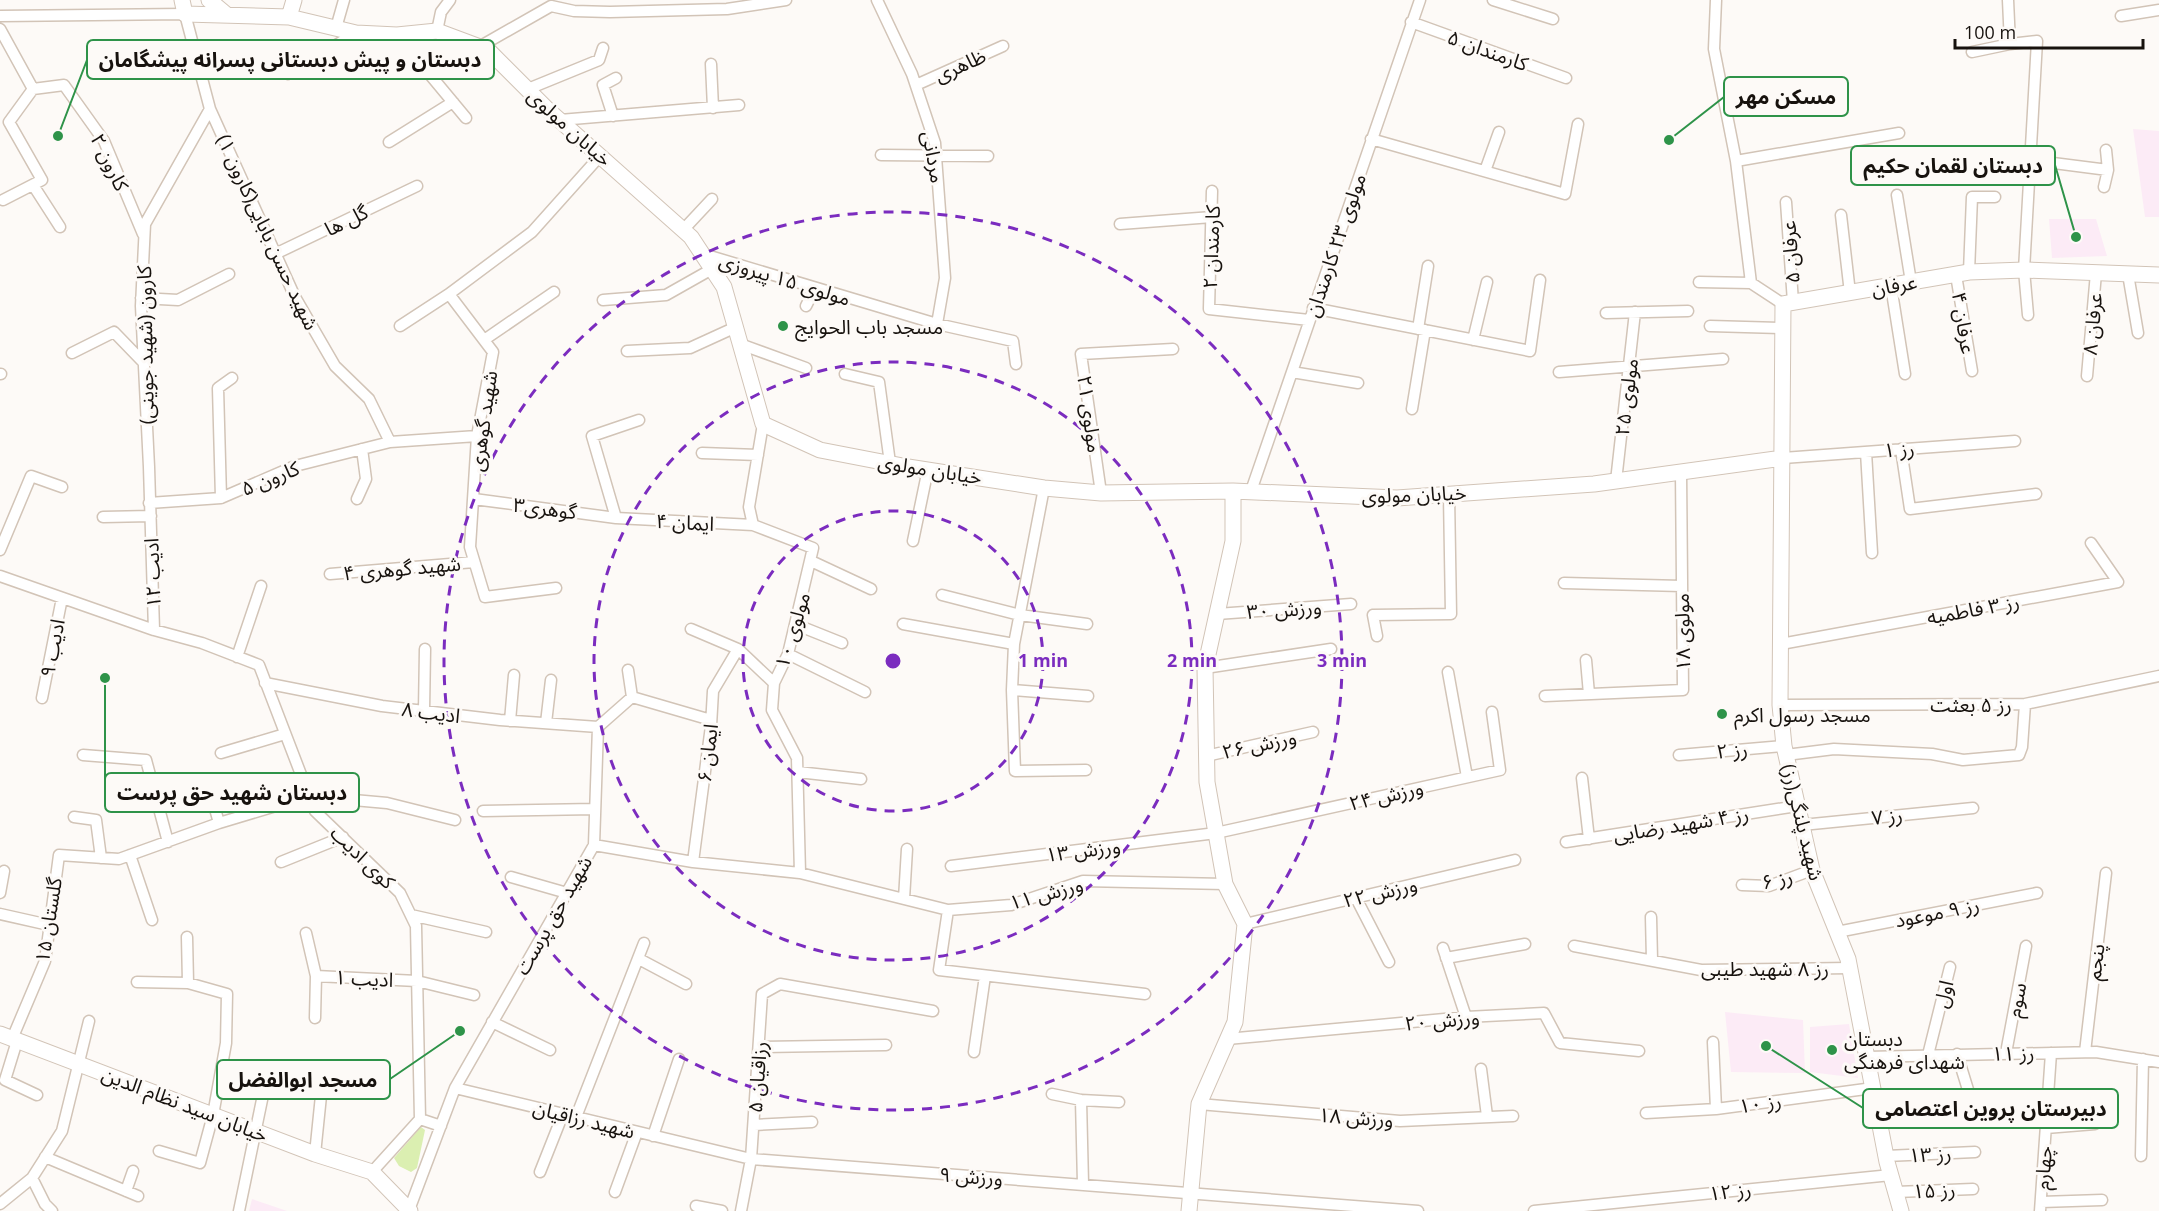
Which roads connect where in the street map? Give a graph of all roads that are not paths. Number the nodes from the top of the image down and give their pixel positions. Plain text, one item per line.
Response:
1 (209, 0) edge
2 (294, 0) edge
3 (344, 0) edge
4 (450, 0) edge
5 (786, 0) edge
6 (877, 0) edge
7 (1420, 0) edge
8 (1493, 0) edge
9 (1716, 0) edge
10 (2008, 0) edge
11 (184, 7) edge
12 (2159, 10) edge
13 (226, 15) junction
14 (0, 16) edge
15 (2121, 16) dead end
16 (289, 18) junction
17 (1553, 19) dead end
18 (1411, 22) junction
19 (336, 28) junction
20 (0, 29) edge
21 (437, 31) junction
22 (356, 33) junction
23 (397, 35) junction
24 (2010, 44) junction
25 (1004, 46) dead end
26 (479, 47) junction
27 (603, 48) dead end
28 (1972, 52) dead end
29 (711, 64) dead end
30 (288, 74) dead end
31 (616, 78) dead end
32 (1566, 78) dead end
33 (916, 85) junction
34 (33, 89) junction
35 (528, 89) junction
36 (453, 102) junction
37 (739, 105) dead end
38 (713, 108) junction
39 (210, 109) junction
40 (613, 116) junction
41 (466, 118) dead end
42 (560, 120) junction
43 (1578, 124) dead end
44 (1499, 132) dead end
45 (1899, 133) dead end
46 (1371, 139) junction
47 (389, 142) dead end
48 (2106, 150) dead end
49 (881, 155) dead end
50 (936, 155) junction
51 (600, 156) junction
52 (988, 156) dead end
53 (2030, 160) junction
54 (1736, 161) junction
55 (2108, 170) junction
56 (1485, 171) junction
57 (33, 185) junction
58 (417, 186) dead end
59 (2104, 187) dead end
60 (1212, 191) dead end
61 (1897, 195) dead end
62 (1995, 197) dead end
63 (712, 199) dead end
64 (3, 200) dead end
65 (1786, 201) dead end
66 (1841, 215) dead end
67 (1212, 217) junction
68 (1120, 224) dead end
69 (60, 227) dead end
70 (683, 230) junction
71 (144, 237) junction
72 (276, 254) junction
73 (703, 254) junction
74 (1428, 266) dead end
75 (712, 269) junction
76 (2024, 270) junction
77 (229, 273) dead end
78 (1963, 273) junction
79 (2096, 273) junction
80 (2128, 274) junction
81 (2159, 275) edge
82 (1540, 280) dead end
83 (1487, 282) dead end
84 (1699, 282) dead end
85 (1911, 282) junction
86 (1751, 283) junction
87 (1891, 286) junction
88 (815, 288) junction
89 (554, 292) dead end
90 (1850, 293) junction
91 (449, 294) junction
92 (141, 298) junction
93 (603, 300) dead end
94 (1788, 303) junction
95 (806, 306) dead end
96 (1313, 308) junction
97 (1688, 311) dead end
98 (1635, 312) junction
99 (1606, 313) dead end
100 (2028, 315) dead end
101 (1309, 320) junction
102 (937, 324) junction
103 (400, 326) dead end
104 (1710, 326) dead end
105 (735, 327) junction
106 (1783, 328) junction
107 (1422, 329) junction
108 (2138, 333) dead end
109 (484, 340) junction
110 (1473, 340) junction
111 (740, 344) junction
112 (1173, 349) dead end
113 (627, 351) dead end
114 (72, 353) dead end
115 (1723, 359) dead end
116 (144, 363) junction
117 (1016, 364) dead end
118 (1629, 366) junction
119 (806, 368) dead end
120 (1972, 371) dead end
121 (1292, 372) junction
122 (1559, 372) dead end
123 (845, 374) dead end
124 (1905, 374) dead end
125 (2087, 376) dead end
126 (232, 378) dead end
127 (1358, 383) dead end
128 (1412, 409) dead end
129 (639, 420) dead end
130 (763, 424) junction
131 (477, 436) junction
132 (2015, 441) dead end
133 (390, 442) junction
134 (362, 449) junction
135 (1901, 449) junction
136 (1866, 452) junction
137 (702, 453) dead end
138 (758, 455) junction
139 (1783, 458) junction
140 (890, 463) junction
141 (928, 469) junction
142 (1681, 472) junction
143 (1616, 481) junction
144 (62, 487) dead end
145 (1044, 488) junction
146 (1233, 490) junction
147 (1251, 491) junction
148 (1101, 493) junction
149 (2036, 494) dead end
150 (1449, 495) junction
151 (220, 498) junction
152 (357, 499) dead end
153 (474, 499) junction
154 (149, 503) junction
155 (151, 516) junction
156 (102, 517) dead end
157 (616, 518) junction
158 (753, 525) junction
159 (914, 541) dead end
160 (2091, 543) dead end
161 (0, 550) edge
162 (1872, 553) dead end
163 (811, 561) junction
164 (474, 562) junction
165 (330, 574) dead end
166 (0, 576) edge
167 (1564, 583) dead end
168 (261, 586) dead end
169 (1682, 586) junction
170 (556, 588) dead end
171 (871, 589) dead end
172 (942, 595) dead end
173 (62, 598) junction
174 (1351, 604) dead end
175 (1217, 614) junction
176 (1020, 615) junction
177 (903, 624) dead end
178 (1087, 624) dead end
179 (796, 625) junction
180 (691, 629) dead end
181 (154, 630) junction
182 (1377, 636) dead end
183 (842, 643) dead end
184 (1014, 644) junction
185 (1781, 644) junction
186 (425, 649) dead end
187 (738, 649) junction
188 (1331, 649) dead end
189 (788, 654) junction
190 (237, 657) junction
191 (1586, 660) dead end
192 (1205, 668) junction
193 (628, 670) dead end
194 (1448, 672) dead end
195 (514, 675) dead end
196 (2159, 676) edge
197 (551, 680) dead end
198 (265, 683) junction
199 (774, 683) junction
200 (1012, 690) junction
201 (865, 692) dead end
202 (1589, 694) junction
203 (1088, 696) dead end
204 (1545, 696) dead end
205 (632, 697) junction
206 (42, 698) dead end
207 (2025, 704) junction
208 (1780, 705) junction
209 (424, 711) junction
210 (1492, 712) dead end
211 (711, 720) junction
212 (510, 721) junction
213 (546, 723) junction
214 (598, 728) junction
215 (1312, 732) dead end
216 (285, 734) junction
217 (1785, 751) junction
218 (221, 753) dead end
219 (83, 755) dead end
220 (1679, 755) dead end
221 (1206, 756) junction
222 (1086, 770) dead end
223 (798, 772) junction
224 (1467, 777) junction
225 (861, 778) dead end
226 (1581, 778) dead end
227 (210, 790) dead end
228 (309, 796) junction
229 (1797, 806) junction
230 (1973, 808) dead end
231 (595, 809) junction
232 (483, 811) dead end
233 (74, 817) dead end
234 (455, 820) dead end
235 (219, 823) junction
236 (1802, 825) junction
237 (1216, 833) junction
238 (343, 837) junction
239 (1589, 839) junction
240 (168, 842) junction
241 (1566, 842) dead end
242 (594, 845) junction
243 (907, 849) dead end
244 (130, 855) junction
245 (101, 858) junction
246 (1515, 860) dead end
247 (281, 862) dead end
248 (693, 862) junction
249 (951, 866) dead end
250 (1812, 870) junction
251 (4, 871) dead end
252 (800, 873) junction
253 (2106, 873) dead end
254 (511, 878) dead end
255 (1225, 884) junction
256 (1742, 885) dead end
257 (0, 893) edge
258 (567, 893) junction
259 (2037, 893) dead end
260 (1356, 898) junction
261 (904, 899) junction
262 (948, 910) junction
263 (0, 914) edge
264 (411, 915) junction
265 (1651, 917) dead end
266 (152, 920) dead end
267 (1245, 924) junction
268 (49, 925) junction
269 (486, 932) dead end
270 (1837, 932) junction
271 (306, 933) dead end
272 (187, 937) dead end
273 (644, 943) dead end
274 (1525, 945) dead end
275 (1574, 946) dead end
276 (2026, 946) dead end
277 (639, 959) junction
278 (1652, 960) junction
279 (1389, 962) dead end
280 (1950, 967) dead end
281 (1850, 968) junction
282 (316, 976) junction
283 (985, 976) junction
284 (417, 981) junction
285 (137, 982) dead end
286 (188, 983) junction
287 (686, 984) dead end
288 (1145, 994) dead end
289 (474, 995) dead end
290 (933, 1011) dead end
291 (1466, 1017) junction
292 (315, 1018) dead end
293 (89, 1022) dead end
294 (492, 1022) junction
295 (10, 1038) edge
296 (1227, 1039) junction
297 (1713, 1042) dead end
298 (886, 1045) dead end
299 (759, 1047) junction
300 (550, 1050) dead end
301 (1639, 1051) dead end
302 (974, 1052) dead end
303 (2085, 1052) junction
304 (2006, 1053) junction
305 (2051, 1053) junction
306 (1957, 1054) junction
307 (1928, 1055) junction
308 (1867, 1056) junction
309 (679, 1059) dead end
310 (2143, 1059) junction
311 (2159, 1062) edge
312 (78, 1063) junction
313 (269, 1066) dead end
314 (1481, 1069) dead end
315 (322, 1086) dead end
316 (455, 1088) junction
317 (1873, 1088) junction
318 (1969, 1093) dead end
319 (1052, 1094) dead end
320 (37, 1095) dead end
321 (1081, 1100) junction
322 (1119, 1102) dead end
323 (1199, 1104) junction
324 (1716, 1109) junction
325 (1646, 1113) dead end
326 (563, 1114) junction
327 (213, 1115) junction
328 (1487, 1116) junction
329 (1513, 1116) dead end
330 (576, 1117) junction
331 (420, 1119) junction
332 (812, 1122) dead end
333 (2095, 1124) dead end
334 (754, 1125) junction
335 (441, 1126) junction
336 (2046, 1128) junction
337 (254, 1130) junction
338 (637, 1132) junction
339 (653, 1136) junction
340 (159, 1151) dead end
341 (1975, 1152) dead end
342 (315, 1154) junction
343 (1886, 1156) junction
344 (2141, 1156) dead end
345 (45, 1157) junction
346 (751, 1160) junction
347 (133, 1171) dead end
348 (372, 1172) junction
349 (540, 1172) dead end
350 (1891, 1175) junction
351 (32, 1178) junction
352 (1083, 1184) junction
353 (1973, 1189) dead end
354 (126, 1191) junction
355 (615, 1192) dead end
356 (1191, 1192) junction
357 (1896, 1192) junction
358 (138, 1196) dead end
359 (2102, 1200) dead end
360 (0, 1204) edge
361 (696, 1206) dead end
362 (2041, 1207) edge
363 (409, 1210) edge
364 (52, 1211) edge
365 (239, 1211) edge
366 (722, 1211) edge
367 (741, 1211) edge
368 (1189, 1211) edge
369 (1418, 1211) edge
370 (1534, 1211) edge
371 (1901, 1211) edge

1 - 13 street
2 - 16 street
3 - 19 street
4 - 21 street
5 - 26 street
6 - 33 street, مردانی
7 - 18 street, مولوی ۲۳ کارمندان
8 - 17 street
9 - 54 street
10 - 24 street
11 - 13 street, خیابان مولوی
11 - 14 street
11 - 39 street
12 - 15 street
13 - 16 street, خیابان مولوی
16 - 19 street, خیابان مولوی
18 - 32 street, کارمندان ۵
18 - 46 street, مولوی ۲۳ کارمندان
19 - 22 street, خیابان مولوی
20 - 34 street
21 - 23 street, خیابان مولوی
21 - 26 street, خیابان مولوی
22 - 23 street, خیابان مولوی
22 - 30 street
23 - 36 street
24 - 28 street
24 - 53 street
25 - 33 street, ظاهری
26 - 35 street, خیابان مولوی
27 - 35 street
29 - 38 street
31 - 40 street
33 - 50 street, مردانی
34 - 57 street
34 - 71 street, کارون ۲
35 - 42 street, خیابان مولوی
36 - 41 street
36 - 47 street
37 - 38 street
38 - 40 street
39 - 71 street, کارون (شهید جوینی)
39 - 72 street, شهید حسن بابایی(کارون ۱)
40 - 42 street
42 - 51 street, خیابان مولوی
43 - 56 street
44 - 56 street
45 - 54 street
46 - 56 street
46 - 96 street, مولوی ۲۳ کارمندان
48 - 55 street
49 - 50 street
50 - 52 street
50 - 102 street, مردانی
51 - 70 street, خیابان مولوی
51 - 91 street
53 - 55 street
53 - 76 street
54 - 86 street
55 - 59 street
57 - 64 street
57 - 69 street
58 - 72 street, گل ها
60 - 67 street, کارمندان ۲
61 - 85 street
62 - 78 street, عرفان ۴
63 - 70 street
65 - 94 street, عرفان ۵
66 - 90 street
67 - 68 street
67 - 101 street, کارمندان ۲
70 - 73 street, خیابان مولوی
71 - 92 street, کارون (شهید جوینی)
72 - 133 street, شهید حسن بابایی(کارون ۱)
73 - 75 street, خیابان مولوی
73 - 88 street, مولوی ۱۵ پیروزی
74 - 107 street
75 - 93 street
75 - 105 street, خیابان مولوی
76 - 78 street, عرفان
76 - 79 street, عرفان
76 - 100 street
77 - 92 street
78 - 85 street, عرفان
78 - 120 street, عرفان ۴
79 - 80 street, عرفان
79 - 125 street, عرفان ۸
80 - 81 street, عرفان
80 - 108 street
82 - 110 street
83 - 110 street
84 - 86 street
85 - 87 street, عرفان
86 - 94 street
87 - 90 street, عرفان
87 - 124 street
88 - 95 street
88 - 102 street, مولوی ۱۵ پیروزی
89 - 109 street
90 - 94 street, عرفان
91 - 103 street
91 - 109 street, شهید گوهری
92 - 116 street, کارون (شهید جوینی)
94 - 106 street
96 - 101 street, مولوی ۲۳ کارمندان
96 - 107 street
97 - 98 street
98 - 99 street
98 - 118 street, مولوی ۲۵
101 - 121 street, مولوی ۲۳ کارمندان
102 - 117 street, مولوی ۱۵ پیروزی
104 - 106 street
105 - 111 street, خیابان مولوی
105 - 113 street
106 - 139 street
107 - 110 street
107 - 128 street
109 - 131 street, شهید گوهری
111 - 119 street
111 - 130 street, خیابان مولوی
112 - 148 street, مولوی ۲۱
114 - 116 street
115 - 118 street
116 - 154 street, کارون (شهید جوینی)
118 - 122 street
118 - 143 street, مولوی ۲۵
121 - 127 street
121 - 147 street, مولوی ۲۳ کارمندان
123 - 140 street
126 - 151 street
129 - 157 street
130 - 138 street
130 - 140 street, خیابان مولوی
131 - 133 street, کارون ۵
131 - 153 street, شهید گوهری
132 - 135 street, رز ۱
133 - 134 street, کارون ۵
134 - 151 street, کارون ۵
134 - 152 street
135 - 136 street, رز ۱
135 - 149 street
136 - 139 street, رز ۱
136 - 162 street
137 - 138 street
138 - 158 street
139 - 142 street, خیابان مولوی
139 - 185 street, شهید پلنگی(رز)
140 - 141 street, خیابان مولوی
141 - 145 street, خیابان مولوی
141 - 159 street
142 - 143 street, خیابان مولوی
142 - 169 street, مولوی ۱۸
143 - 150 street, خیابان مولوی
144 - 161 street
145 - 148 street, خیابان مولوی
145 - 176 street
146 - 147 street, خیابان مولوی
146 - 148 street, خیابان مولوی
146 - 175 street
147 - 150 street, خیابان مولوی
150 - 182 street
151 - 154 street, کارون ۵
153 - 157 street, گوهری۳
153 - 164 street, شهید گوهری
154 - 155 street, کارون (شهید جوینی)
155 - 156 street
155 - 181 street, ادیب ۱۲
157 - 158 street, ایمان ۴
158 - 163 street
160 - 185 street, رز ۳ فاطمیه
163 - 171 street
163 - 179 street, مولوی ۱۰
164 - 165 street, شهید گوهری ۴
164 - 170 street, شهید گوهری
166 - 173 street, کوی ادیب
167 - 169 street
168 - 190 street
169 - 202 street, مولوی ۱۸
172 - 176 street
173 - 181 street, کوی ادیب
173 - 206 street, ادیب ۹
174 - 175 street, ورزش ۳۰
175 - 192 street
176 - 178 street
176 - 184 street
177 - 184 street
179 - 183 street
179 - 189 street, مولوی ۱۰
180 - 187 street
181 - 190 street, کوی ادیب
184 - 200 street
185 - 208 street, شهید پلنگی(رز)
186 - 209 street
187 - 199 street
187 - 211 street, ایمان ۶
188 - 192 street
189 - 199 street, مولوی ۱۰
189 - 201 street
190 - 198 street, کوی ادیب
191 - 202 street
192 - 221 street
193 - 205 street
194 - 224 street
195 - 212 street
196 - 207 street, رز ۵ بعثت
197 - 213 street
198 - 209 street, ادیب ۸
198 - 216 street, کوی ادیب
199 - 223 street, مولوی ۱۰
200 - 203 street
200 - 222 street
202 - 204 street, مولوی ۱۸
205 - 211 street
205 - 214 street
207 - 208 street, رز ۵ بعثت
207 - 217 street, رز ۲
208 - 217 street, شهید پلنگی(رز)
209 - 212 street, ادیب ۸
210 - 224 street, ورزش ۲۴
211 - 248 street, ایمان ۶
212 - 213 street, ادیب ۸
213 - 214 street, ادیب ۸
214 - 231 street, شهید حق پرست
215 - 221 street, ورزش ۲۶
216 - 218 street
216 - 228 street, کوی ادیب
217 - 220 street, رز ۲
217 - 229 street, شهید پلنگی(رز)
219 - 240 street
221 - 237 street
223 - 225 street
223 - 252 street, مولوی ۱۰
224 - 237 street, ورزش ۲۴
226 - 239 street
227 - 235 street
228 - 234 street
228 - 235 street, گلستان ۱۵
228 - 238 street, کوی ادیب
229 - 236 street, شهید پلنگی(رز)
229 - 239 street, رز ۴ شهید رضایی
230 - 236 street, رز ۷
231 - 232 street
231 - 242 street, شهید حق پرست
233 - 245 street
235 - 240 street, گلستان ۱۵
236 - 250 street, شهید پلنگی(رز)
237 - 249 street, ورزش ۱۳
237 - 255 street
238 - 247 street
238 - 264 street, کوی ادیب
239 - 241 street, رز ۴ شهید رضایی
240 - 244 street, گلستان ۱۵
242 - 248 street, ورزش ۱۱
242 - 258 street, شهید حق پرست
243 - 261 street
244 - 245 street, گلستان ۱۵
244 - 266 street
245 - 268 street, گلستان ۱۵
246 - 260 street, ورزش ۲۲
248 - 252 street, ورزش ۱۱
250 - 256 street, رز ۶
250 - 270 street, شهید پلنگی(رز)
251 - 257 street
252 - 261 street, ورزش ۱۱
253 - 303 street, پنجم
254 - 258 street
255 - 262 street, ورزش ۱۱
255 - 267 street
258 - 294 street, شهید حق پرست
259 - 270 street, رز ۹ موعود
260 - 267 street, ورزش ۲۲
260 - 279 street
261 - 262 street, ورزش ۱۱
262 - 283 street
263 - 268 street
264 - 269 street
264 - 284 street, کوی ادیب
265 - 278 street
267 - 296 street
268 - 295 street, گلستان ۱۵
270 - 281 street, شهید پلنگی(رز)
271 - 282 street
272 - 286 street
273 - 277 street
274 - 291 street
275 - 278 street, رز ۸ شهید طیبی
276 - 304 street, سوم
277 - 287 street
277 - 330 street
278 - 281 street, رز ۸ شهید طیبی
280 - 307 street, اول
281 - 308 street, شهید پلنگی(رز)
282 - 284 street, ادیب ۱
282 - 292 street, ادیب ۱
283 - 288 street
283 - 302 street
284 - 289 street, ادیب ۱
284 - 331 street, کوی ادیب
285 - 286 street
286 - 327 street
290 - 299 street, رزاقیان ۵
291 - 296 street, ورزش ۲۰
291 - 301 street, ورزش ۲۰
293 - 312 street
294 - 300 street
294 - 316 street, شهید حق پرست
295 - 312 street, خیابان سید نظام الدین
295 - 320 street, گلستان ۱۵
296 - 323 street
297 - 324 street
298 - 299 street
299 - 334 street, رزاقیان ۵
303 - 305 street, رز ۱۱
303 - 310 street, رز ۱۱
304 - 305 street, رز ۱۱
304 - 306 street, رز ۱۱
305 - 336 street, چهارم
306 - 307 street, رز ۱۱
306 - 318 street
307 - 308 street, رز ۱۱
308 - 317 street, شهید پلنگی(رز)
309 - 339 street
310 - 311 street, رز ۱۱
310 - 344 street
312 - 327 street, خیابان سید نظام الدین
312 - 345 street
313 - 337 street
314 - 328 street
315 - 342 street
316 - 326 street, شهید رزاقیان
316 - 335 street
317 - 324 street, رز ۱۰
317 - 343 street, شهید پلنگی(رز)
319 - 321 street
321 - 322 street
321 - 352 street
323 - 328 street, ورزش ۱۸
323 - 356 street
324 - 325 street, رز ۱۰
326 - 330 street, شهید رزاقیان
326 - 349 street
327 - 337 street, خیابان سید نظام الدین
327 - 340 street
328 - 329 street, ورزش ۱۸
330 - 338 street, شهید رزاقیان
331 - 335 street
331 - 348 street
332 - 334 street
333 - 336 street
334 - 346 street, رزاقیان ۵
335 - 363 street
336 - 362 street, چهارم
337 - 342 street, خیابان سید نظام الدین
337 - 365 street
338 - 339 street, شهید رزاقیان
338 - 355 street
339 - 346 street, شهید رزاقیان
341 - 343 street, رز ۱۳
342 - 348 street, خیابان سید نظام الدین
343 - 350 street, شهید پلنگی(رز)
345 - 351 street
345 - 354 street
346 - 352 street, ورزش ۹
346 - 367 street, رزاقیان ۵
347 - 354 street
348 - 363 street
350 - 357 street, شهید پلنگی(رز)
350 - 370 street, رز ۱۲
351 - 360 street
351 - 364 street
352 - 356 street, ورزش ۹
353 - 357 street, رز ۱۵
354 - 358 street
356 - 368 street
356 - 369 street, ورزش ۹
357 - 371 street, شهید پلنگی(رز)
359 - 362 street
361 - 366 street

